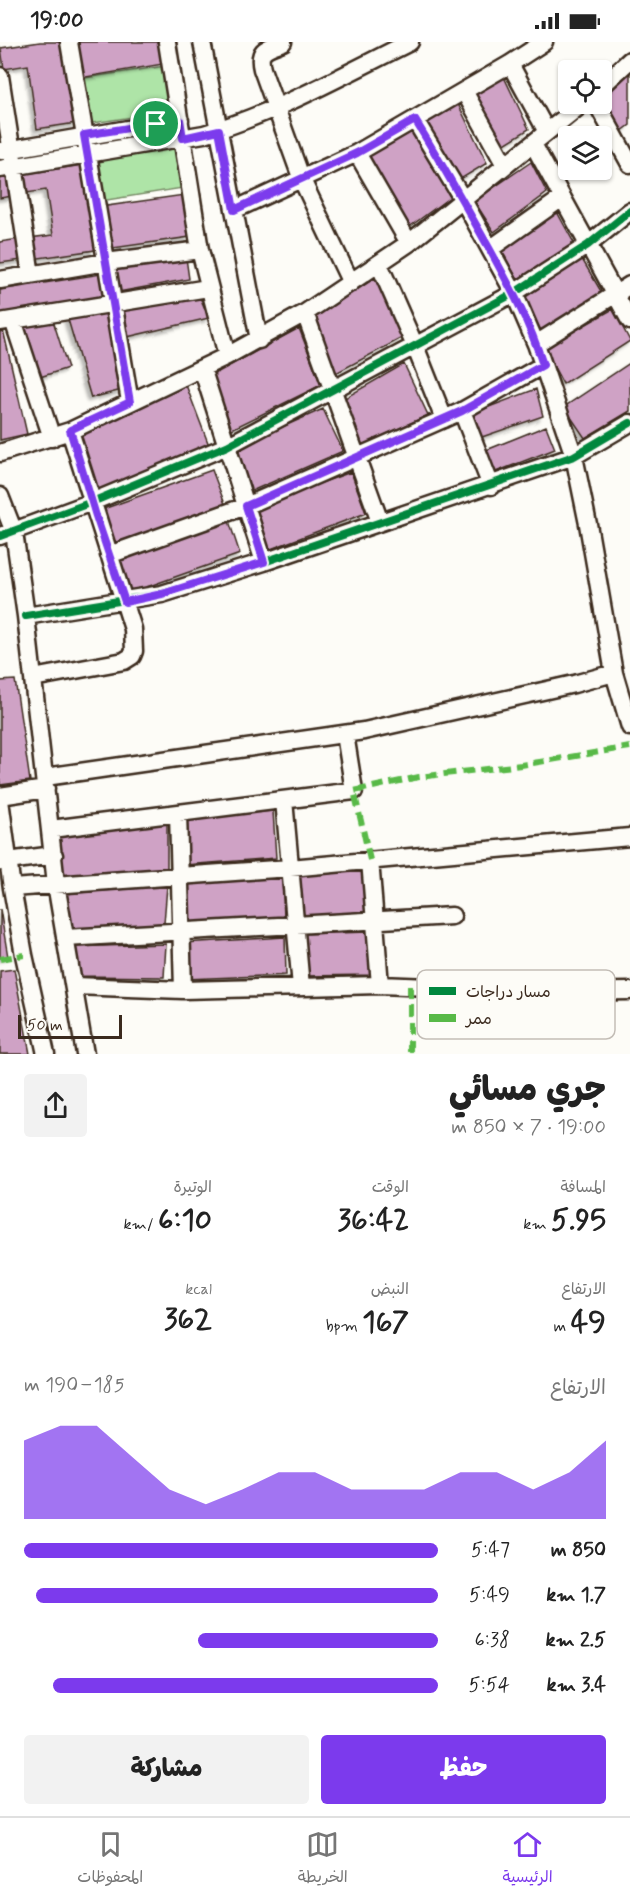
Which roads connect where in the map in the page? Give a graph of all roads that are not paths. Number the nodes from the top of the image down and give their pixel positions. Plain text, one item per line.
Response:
1 (69, 42) edge
2 (167, 42) edge
3 (202, 42) edge
4 (283, 42) edge
5 (410, 42) edge
6 (543, 42) edge
7 (630, 60) edge
8 (510, 64) junction
9 (0, 76) edge
10 (612, 77) edge
11 (464, 91) junction
12 (274, 108) junction
13 (570, 114) edge
14 (602, 114) edge
15 (180, 120) junction
16 (415, 120) junction
17 (219, 130) junction
18 (547, 132) junction
19 (84, 135) junction
20 (183, 138) junction
21 (532, 144) junction
22 (6, 150) edge
23 (357, 153) junction
24 (87, 154) junction
25 (630, 164) edge
26 (505, 165) junction
27 (7, 167) edge
28 (302, 180) junction
29 (462, 198) junction
30 (562, 198) junction
31 (234, 210) junction
32 (630, 211) edge
33 (408, 243) junction
34 (588, 245) junction
35 (490, 249) junction
36 (200, 250) junction
37 (106, 262) junction
38 (379, 264) junction
39 (31, 275) junction
40 (0, 280) edge
41 (351, 283) junction
42 (630, 285) edge
43 (208, 288) junction
44 (514, 293) junction
45 (614, 295) junction
46 (113, 303) junction
47 (305, 313) junction
48 (6, 321) edge
49 (630, 321) edge
50 (259, 340) junction
51 (536, 344) junction
52 (415, 346) junction
53 (227, 356) junction
54 (543, 365) junction
55 (202, 368) junction
56 (333, 391) junction
57 (130, 402) junction
58 (462, 411) junction
59 (444, 419) junction
60 (630, 423) edge
61 (70, 430) junction
62 (52, 438) junction
63 (227, 446) junction
64 (0, 453) edge
65 (574, 456) junction
66 (356, 458) junction
67 (491, 486) junction
68 (0, 496) edge
69 (92, 502) junction
70 (246, 506) junction
71 (380, 522) junction
72 (7, 534) edge
73 (109, 555) junction
74 (264, 562) junction
75 (125, 602) junction
76 (26, 616) junction
77 (614, 673) junction
78 (33, 678) junction
79 (630, 727) edge
80 (345, 734) junction
81 (45, 783) junction
82 (0, 796) edge
83 (0, 800) edge
84 (284, 800) junction
85 (178, 813) junction
86 (51, 829) junction
87 (630, 837) edge
88 (54, 855) junction
89 (370, 861) junction
90 (4, 862) edge
91 (290, 868) junction
92 (180, 875) junction
93 (56, 884) junction
94 (12, 888) junction
95 (452, 916) dead end
96 (375, 921) junction
97 (296, 924) junction
98 (181, 933) junction
99 (65, 938) junction
100 (380, 985) junction
101 (74, 986) junction
102 (301, 987) junction
103 (417, 987) edge
104 (183, 990) junction
105 (46, 1054) edge
106 (85, 1054) edge

1 - 19 street
2 - 15 street
3 - 17 street
4 - 12 street
5 - 12 street
6 - 8 street
7 - 10 street
8 - 11 street
8 - 18 street
9 - 22 street
11 - 16 street
11 - 26 street
12 - 17 street
12 - 28 street
13 - 18 street
14 - 25 street
15 - 19 street
15 - 20 street
16 - 23 street
16 - 29 street
17 - 20 street
17 - 31 street
18 - 21 street
19 - 22 street
19 - 24 street
20 - 24 street
20 - 36 street
21 - 26 street
21 - 30 street
22 - 27 street
23 - 28 street
23 - 33 street
24 - 27 street
24 - 37 street
26 - 29 street
27 - 39 street
28 - 31 street
28 - 41 street
29 - 33 street
29 - 35 street
30 - 34 street
30 - 35 street
31 - 50 street
32 - 34 street
33 - 38 street
34 - 44 street
34 - 45 street
35 - 44 street
36 - 37 street
36 - 43 street
37 - 39 street
37 - 46 street
38 - 41 street
38 - 52 street
39 - 40 street
41 - 47 street
42 - 45 street
43 - 46 street
43 - 53 street
44 - 51 street
44 - 52 street
45 - 49 street
45 - 51 street
46 - 48 street
46 - 57 street
47 - 50 street
47 - 56 street
48 - 62 street
50 - 53 street
51 - 54 street
52 - 56 street
52 - 59 street
53 - 55 street
54 - 58 street
54 - 65 street
55 - 57 street
55 - 63 street
56 - 63 street
56 - 66 street
57 - 61 street
58 - 59 street
58 - 67 street
59 - 66 street
60 - 65 street
61 - 62 street
61 - 69 street
62 - 64 street
63 - 69 street
63 - 70 street
65 - 67 street
65 - 77 street
66 - 70 street
66 - 71 street
67 - 71 street
68 - 72 street
69 - 72 street
69 - 73 street
70 - 73 street
70 - 74 street
71 - 74 street
72 - 76 street
73 - 75 street
74 - 75 street
75 - 76 street
75 - 78 street
76 - 78 street
77 - 79 street
77 - 80 street
78 - 81 street
80 - 81 street
80 - 84 street
81 - 82 street
81 - 86 street
83 - 90 street
84 - 85 street
84 - 91 street
85 - 86 street
85 - 92 street
86 - 88 street
87 - 89 street
88 - 90 street
88 - 93 street
89 - 91 street
89 - 96 street
90 - 94 street
91 - 92 street
91 - 97 street
92 - 93 street
92 - 98 street
93 - 94 street
93 - 99 street
94 - 105 street
95 - 96 street
96 - 97 street
96 - 100 street
97 - 98 street
97 - 102 street
98 - 99 street
98 - 104 street
99 - 101 street
100 - 102 street
100 - 103 street
101 - 104 street
101 - 106 street
102 - 104 street

